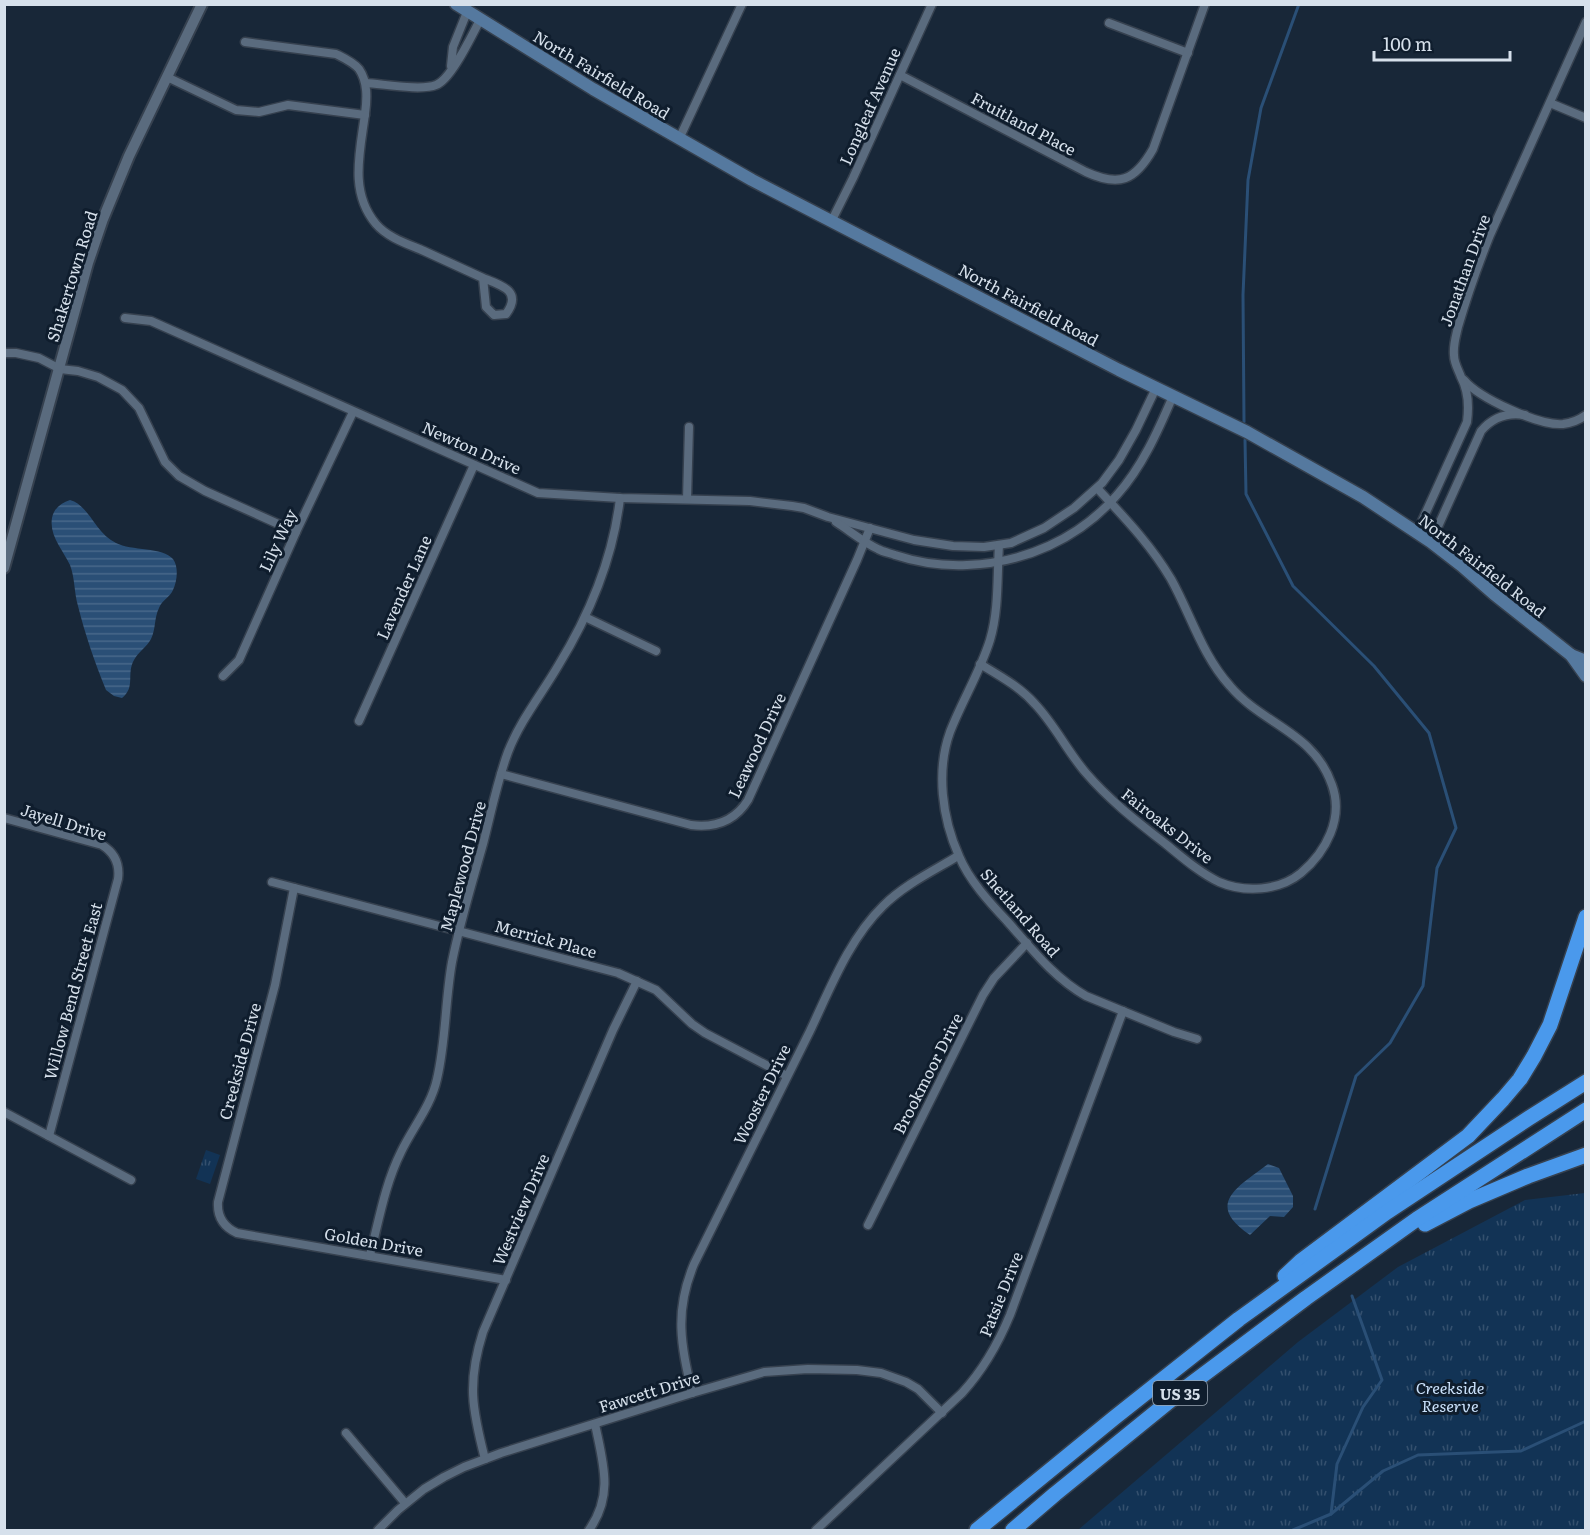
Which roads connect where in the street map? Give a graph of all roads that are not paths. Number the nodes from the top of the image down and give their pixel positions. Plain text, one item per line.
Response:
1 (202, 4) edge
2 (456, 4) edge
3 (742, 4) edge
4 (932, 4) edge
5 (1205, 4) edge
6 (467, 12) junction
7 (480, 20) junction
8 (1586, 22) edge
9 (1109, 23) dead end
10 (244, 42) dead end
11 (1188, 52) junction
12 (451, 69) junction
13 (900, 75) junction
14 (167, 77) junction
15 (366, 83) junction
16 (1550, 103) junction
17 (365, 115) junction
18 (1586, 118) edge
19 (679, 139) junction
20 (832, 220) junction
21 (483, 278) junction
22 (125, 318) dead end
23 (4, 353) edge
24 (60, 369) junction
25 (1462, 377) junction
26 (1156, 388) junction
27 (1173, 396) junction
28 (353, 412) junction
29 (1525, 415) junction
30 (1586, 415) edge
31 (689, 427) dead end
32 (474, 465) junction
33 (1097, 488) junction
34 (620, 498) junction
35 (687, 500) junction
36 (1110, 502) junction
37 (828, 516) junction
38 (870, 528) junction
39 (296, 532) junction
40 (1417, 532) junction
41 (865, 541) junction
42 (1431, 542) junction
43 (999, 545) junction
44 (998, 563) junction
45 (4, 568) edge
46 (585, 617) junction
47 (656, 651) dead end
48 (1571, 655) junction
49 (1586, 661) edge
50 (980, 664) junction
51 (223, 676) dead end
52 (1586, 676) edge
53 (359, 721) dead end
54 (501, 774) junction
55 (4, 818) edge
56 (113, 855) joint
57 (958, 856) junction
58 (272, 882) dead end
59 (294, 888) junction
60 (1586, 917) edge
61 (460, 931) junction
62 (1027, 943) junction
63 (637, 981) junction
64 (1123, 1011) junction
65 (1197, 1040) dead end
66 (787, 1076) junction
67 (1586, 1082) edge
68 (1586, 1110) edge
69 (4, 1112) edge
70 (49, 1136) junction
71 (1586, 1155) edge
72 (131, 1180) dead end
73 (868, 1225) dead end
74 (237, 1233) joint
75 (370, 1256) junction
76 (1354, 1263) junction
77 (506, 1280) junction
78 (1239, 1319) junction
79 (692, 1393) junction
80 (942, 1413) junction
81 (595, 1424) junction
82 (346, 1433) dead end
83 (485, 1458) junction
84 (405, 1503) junction
85 (378, 1530) edge
86 (589, 1530) edge
87 (816, 1530) edge
88 (977, 1530) edge
89 (1013, 1530) edge

1 - 14 street, Shakertown Road
2 - 6 main road, North Fairfield Road
3 - 19 street
4 - 13 street, Longleaf Avenue
5 - 11 street
6 - 7 main road, North Fairfield Road
6 - 12 street
7 - 12 street
7 - 19 main road, North Fairfield Road
8 - 16 street, Jonathan Drive
9 - 11 street
10 - 15 street
11 - 13 street, Fruitland Place
12 - 15 street
13 - 20 street, Longleaf Avenue
14 - 17 street
14 - 24 street, Shakertown Road
15 - 17 street
16 - 18 street
16 - 25 street, Jonathan Drive
17 - 21 street
19 - 20 main road, North Fairfield Road
20 - 26 main road, North Fairfield Road
21 - 21 street
22 - 28 street, Newton Drive
23 - 24 street
24 - 39 street
24 - 45 street, Shakertown Road
25 - 29 street
25 - 40 street, Jonathan Drive
26 - 27 main road, North Fairfield Road
26 - 33 street, Newton Drive
27 - 36 street, Newton Drive
27 - 40 main road, North Fairfield Road
28 - 32 street, Newton Drive
28 - 39 street, Lily Way
29 - 30 street
29 - 42 street
31 - 35 street
32 - 34 street, Newton Drive
32 - 53 street, Lavender Lane
33 - 36 street, Fairoaks Drive
33 - 43 street, Newton Drive
34 - 35 street, Newton Drive
34 - 46 street, Maplewood Drive
35 - 37 street, Newton Drive
36 - 44 street, Newton Drive
36 - 50 street, Fairoaks Drive
37 - 38 street, Newton Drive
37 - 41 street, Newton Drive
38 - 41 street, Leawood Drive
38 - 43 street, Newton Drive
39 - 51 street, Lily Way
40 - 42 main road, North Fairfield Road
41 - 44 street, Newton Drive
41 - 54 street, Leawood Drive
42 - 48 main road, North Fairfield Road
43 - 44 street, Shetland Road
44 - 50 street, Shetland Road
46 - 47 street
46 - 54 street, Maplewood Drive
48 - 49 main road, North Fairfield Road
48 - 52 main road, North Fairfield Road
50 - 57 street, Shetland Road
54 - 61 street, Maplewood Drive
55 - 56 street, Jayell Drive
56 - 70 street, Willow Bend Street East
57 - 62 street, Shetland Road
57 - 66 street, Wooster Drive
58 - 59 street, Merrick Place
59 - 61 street, Merrick Place
59 - 74 street, Creekside Drive
60 - 78 highway
61 - 63 street, Merrick Place
61 - 75 street, Maplewood Drive
62 - 64 street, Shetland Road
62 - 73 street, Brookmoor Drive
63 - 66 street, Merrick Place
63 - 77 street, Westview Drive
64 - 65 street, Shetland Road
64 - 80 street, Patsie Drive
66 - 79 street, Wooster Drive
67 - 78 highway, US 35
68 - 76 highway, US 35
69 - 70 street
70 - 72 street
71 - 76 highway
74 - 75 street, Golden Drive
75 - 77 street, Golden Drive
76 - 89 highway, US 35
77 - 83 street, Westview Drive
78 - 88 highway, US 35
79 - 80 street, Fawcett Drive
79 - 81 street, Fawcett Drive
80 - 87 street, Patsie Drive
81 - 83 street, Fawcett Drive
81 - 86 street
82 - 84 street
83 - 84 street, Fawcett Drive
84 - 85 street, Fawcett Drive

